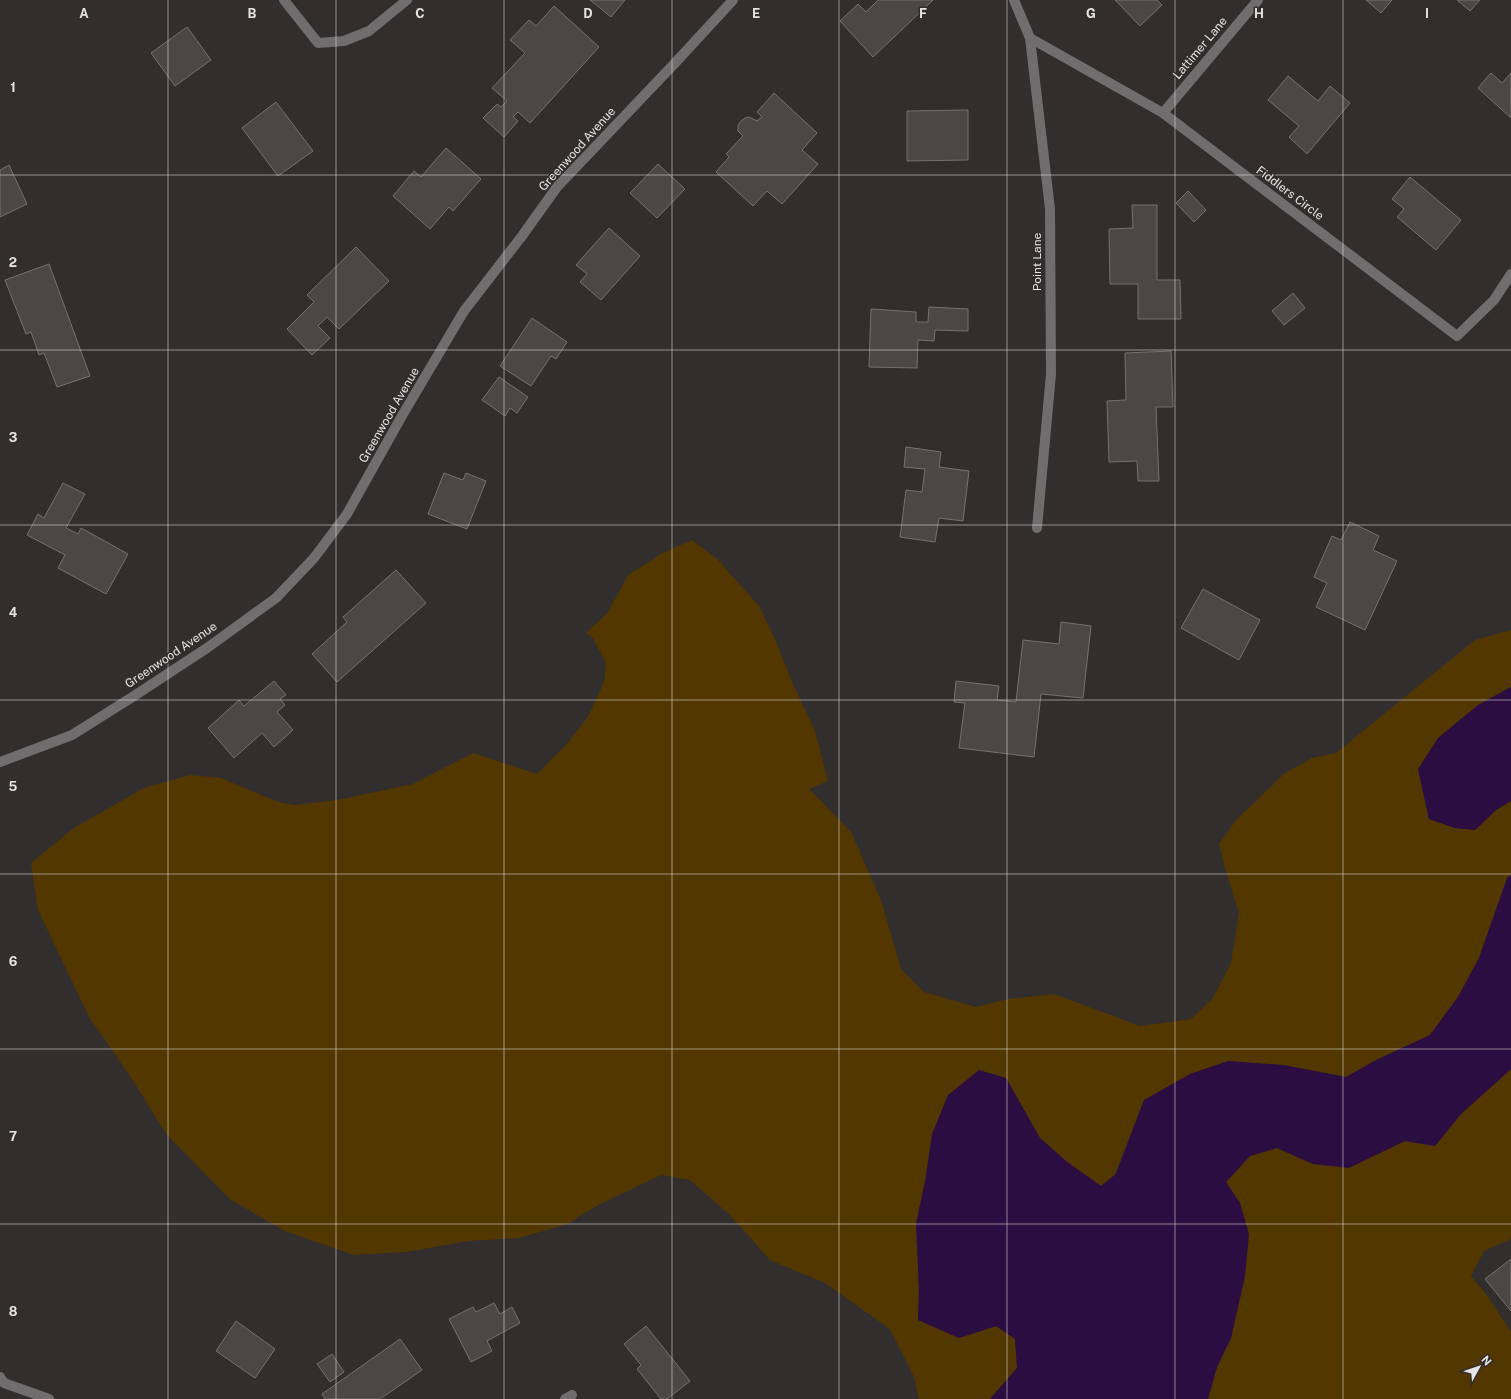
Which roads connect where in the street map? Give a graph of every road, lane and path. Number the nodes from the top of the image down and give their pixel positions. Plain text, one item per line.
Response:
1 (284, 0) edge
2 (407, 0) edge
3 (733, 0) edge
4 (1014, 0) edge
5 (1258, 0) edge
6 (1030, 38) junction
7 (1163, 114) junction
8 (1511, 274) edge
9 (1037, 528) dead end
10 (0, 762) edge
11 (0, 1377) edge
12 (49, 1399) edge

1 - 2 street
3 - 10 street, Greenwood Avenue
4 - 6 street, Point Lane
5 - 7 street, Lattimer Lane
6 - 7 street, Fiddlers Circle
6 - 9 street, Point Lane
7 - 8 street, Fiddlers Circle
11 - 12 street

